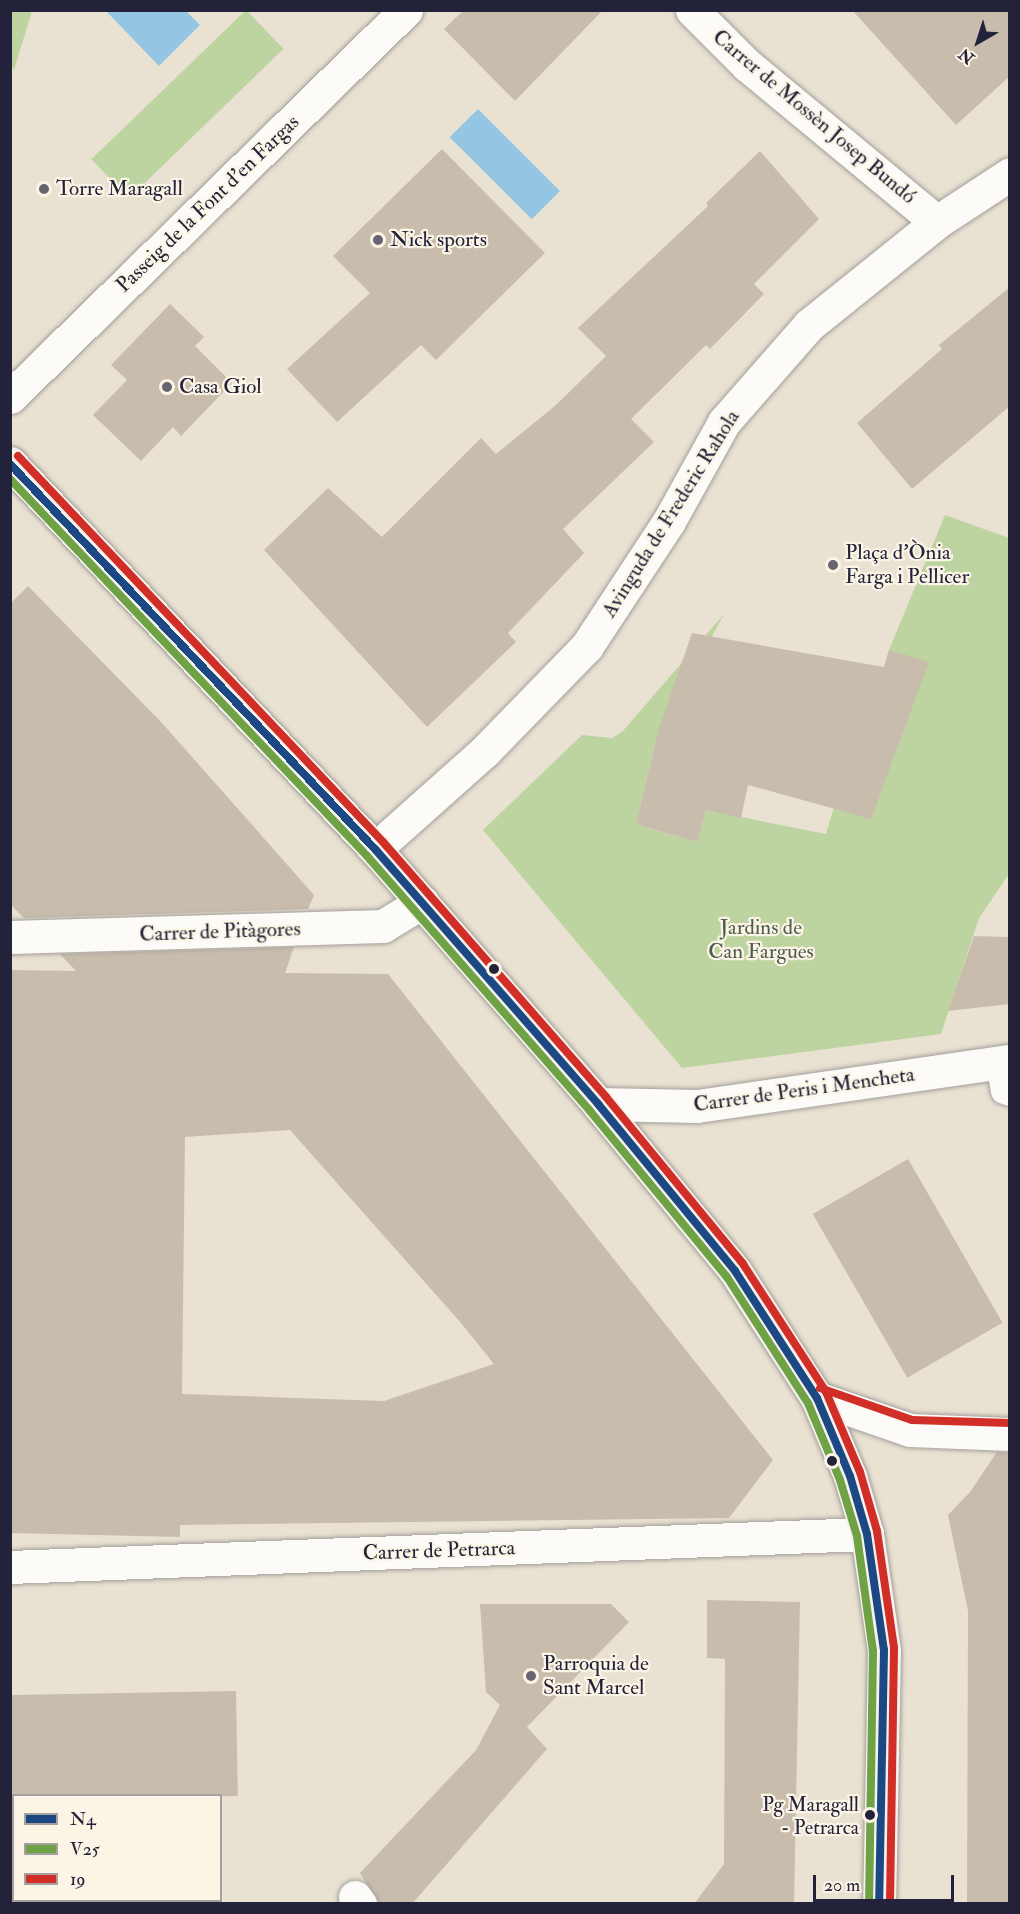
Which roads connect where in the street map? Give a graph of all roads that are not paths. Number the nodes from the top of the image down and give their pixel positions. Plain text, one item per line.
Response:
1 (406, 10) edge
2 (692, 10) edge
3 (1010, 174) edge
4 (937, 222) junction
5 (10, 397) edge
6 (10, 463) edge
7 (375, 849) junction
8 (422, 902) junction
9 (10, 937) edge
10 (1004, 1062) edge
11 (1010, 1093) edge
12 (598, 1104) junction
13 (817, 1398) junction
14 (1010, 1434) edge
15 (867, 1534) junction
16 (10, 1567) edge
17 (879, 1904) edge

1 - 5 street, Passeig de la Font d'en Fargas
2 - 4 street, Carrer de Mossèn Josep Bundó
3 - 4 street, Avinguda de Frederic Rahola
4 - 7 street, Avinguda de Frederic Rahola
6 - 7 street
7 - 8 street
8 - 9 street, Carrer de Pitàgores
8 - 12 street
10 - 11 lane
10 - 12 street, Carrer de Peris i Mencheta
12 - 13 street
13 - 14 street
13 - 15 street
15 - 16 street, Carrer de Petrarca
15 - 17 street

